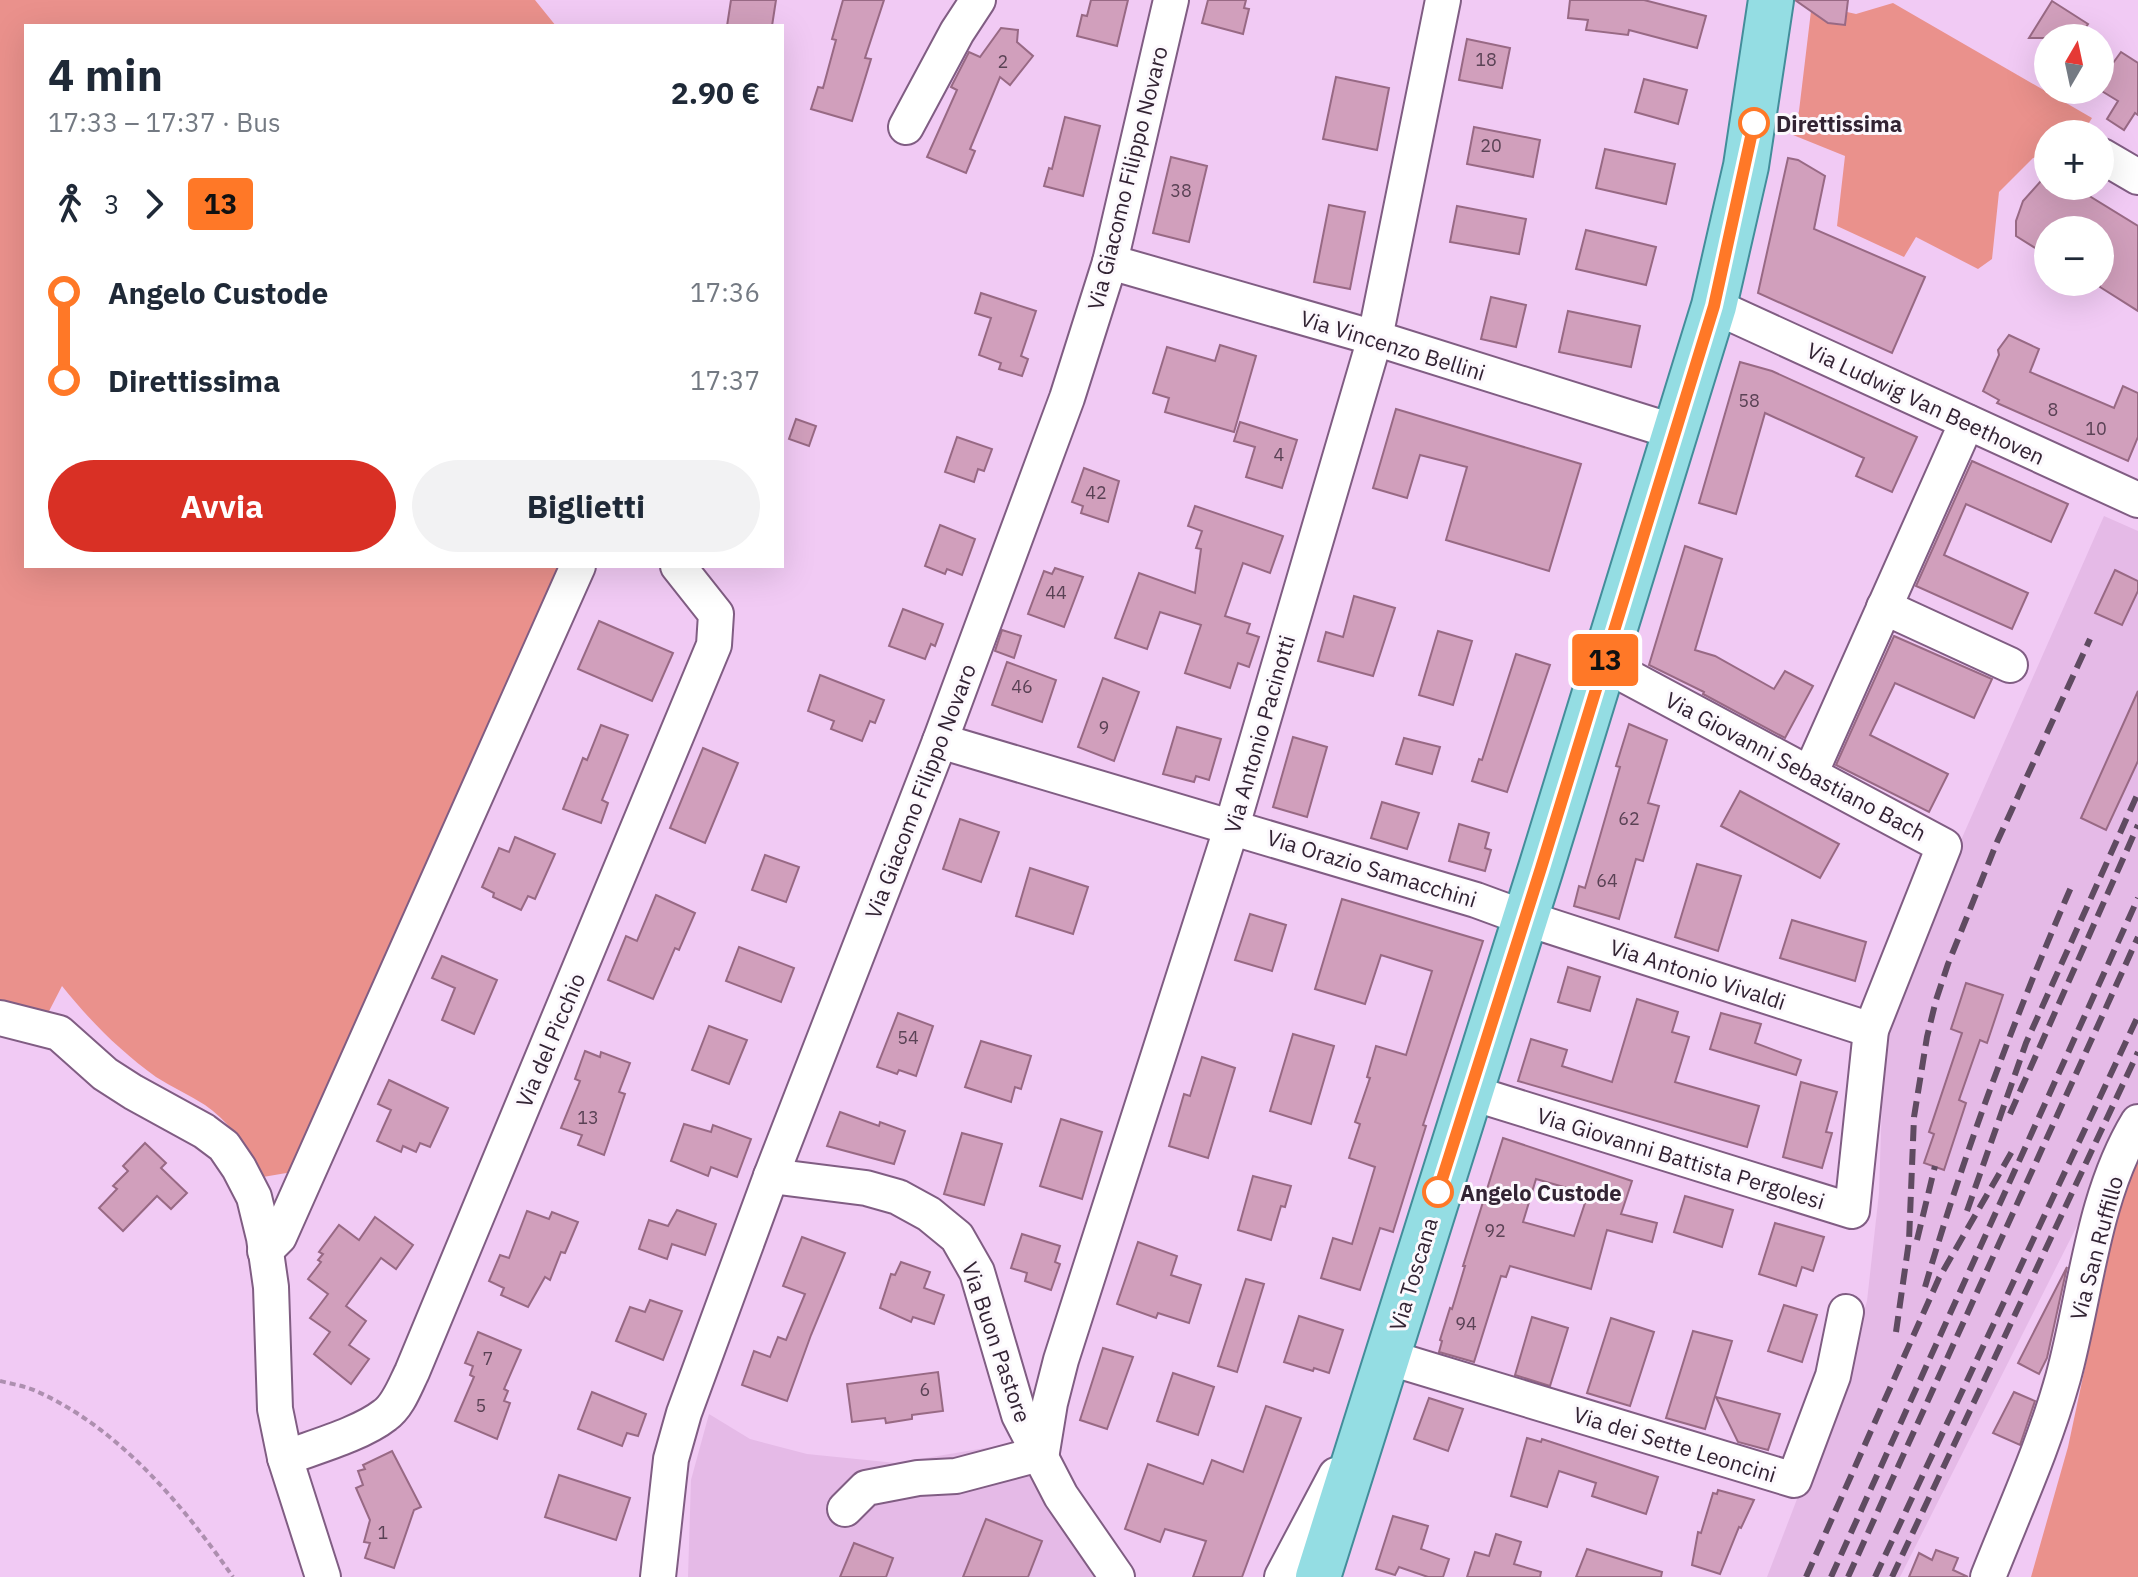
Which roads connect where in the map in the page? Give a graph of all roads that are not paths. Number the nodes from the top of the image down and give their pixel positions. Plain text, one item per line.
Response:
1 (978, 0) edge
2 (1171, 0) edge
3 (1443, 0) edge
4 (1771, 0) edge
5 (906, 127) dead end
6 (2114, 163) edge
7 (2138, 177) edge
8 (1110, 262) junction
9 (1714, 306) junction
10 (1375, 338) junction
11 (1967, 422) junction
12 (1675, 432) junction
13 (2138, 500) edge
14 (577, 568) edge
15 (680, 568) edge
16 (1884, 607) junction
17 (1604, 664) junction
18 (2010, 665) dead end
19 (940, 741) junction
20 (1810, 774) junction
21 (1232, 826) junction
22 (1944, 846) joint
23 (1525, 918) junction
24 (0, 1018) edge
25 (1871, 1030) junction
26 (1469, 1092) junction
27 (2138, 1122) edge
28 (771, 1176) junction
29 (265, 1251) junction
30 (1846, 1312) dead end
31 (1387, 1357) junction
32 (1368, 1419) junction
33 (1040, 1456) junction
34 (285, 1458) junction
35 (845, 1509) dead end
36 (323, 1577) edge
37 (658, 1577) edge
38 (1117, 1577) edge
39 (1282, 1577) edge
40 (1318, 1577) edge
41 (1988, 1577) edge

1 - 5 street
2 - 8 street, Via Giacomo Filippo Novaro
3 - 10 street, Via Antonio Pacinotti
4 - 9 main road, Via Toscana
6 - 7 street
8 - 10 street, Via Vincenzo Bellini
8 - 19 street, Via Giacomo Filippo Novaro
9 - 11 street, Via Ludwig Van Beethoven
9 - 12 main road, Via Toscana
10 - 12 street, Via Vincenzo Bellini
10 - 21 street, Via Antonio Pacinotti
11 - 13 street, Via Ludwig Van Beethoven
11 - 16 street
12 - 17 main road, Via Toscana
14 - 29 street
15 - 34 street, Via del Picchio
16 - 18 street
16 - 20 street
17 - 20 street, Via Giovanni Sebastiano Bach
17 - 23 main road, Via Toscana
19 - 21 street, Via Orazio Samacchini
19 - 28 street, Via Giacomo Filippo Novaro
20 - 22 street, Via Giovanni Sebastiano Bach
21 - 23 street, Via Orazio Samacchini
21 - 33 street, Via Antonio Pacinotti
22 - 25 street, Via Giovanni Battista Pergolesi
23 - 25 street, Via Antonio Vivaldi
23 - 26 main road, Via Toscana
24 - 29 street
25 - 26 street, Via Giovanni Battista Pergolesi
26 - 31 main road, Via Toscana
27 - 41 street, Via San Ruffillo
28 - 33 street, Via Buon Pastore
28 - 37 street, Via Giacomo Filippo Novaro
29 - 34 street
30 - 31 street, Via dei Sette Leoncini
31 - 32 main road, Via Toscana
32 - 39 street
32 - 40 main road, Via Toscana
33 - 35 street
33 - 38 street, Via Buon Pastore
34 - 36 street

